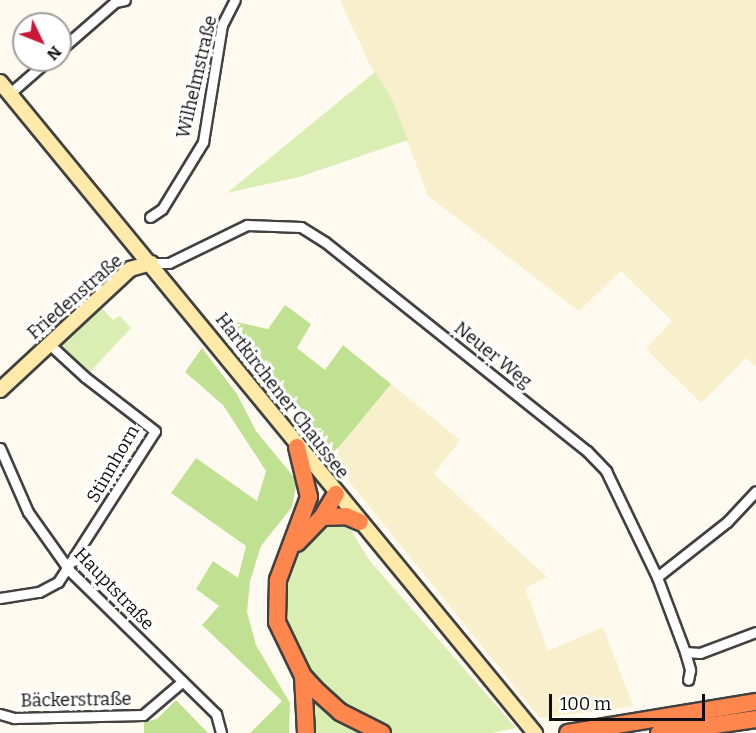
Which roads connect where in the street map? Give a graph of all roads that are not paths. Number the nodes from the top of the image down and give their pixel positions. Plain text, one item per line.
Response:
1 (125, 0) edge
2 (234, 0) edge
3 (72, 40) edge
4 (34, 72) edge
5 (0, 82) edge
6 (9, 94) junction
7 (150, 217) dead end
8 (151, 263) junction
9 (48, 343) junction
10 (0, 390) edge
11 (297, 447) junction
12 (0, 448) edge
13 (756, 491) edge
14 (336, 494) junction
15 (307, 509) junction
16 (322, 517) junction
17 (360, 522) junction
18 (289, 552) junction
19 (69, 570) junction
20 (657, 577) junction
21 (0, 598) edge
22 (756, 632) edge
23 (685, 652) junction
24 (303, 676) junction
25 (688, 680) dead end
26 (183, 681) junction
27 (756, 702) edge
28 (0, 714) edge
29 (756, 719) edge
30 (221, 733) edge
31 (306, 733) edge
32 (381, 733) edge
33 (535, 733) edge
34 (568, 733) edge
35 (659, 733) edge

1 - 3 street
2 - 7 street, Wilhelmstraße
4 - 6 street
5 - 6 main road, Hartkirchener Chaussee
6 - 8 main road, Hartkirchener Chaussee
8 - 9 main road, Friedenstraße
8 - 11 main road, Hartkirchener Chaussee
8 - 20 street, Neuer Weg
9 - 10 main road, Friedenstraße
9 - 19 street, Stinnhorn
11 - 14 main road, Hartkirchener Chaussee
11 - 15 highway
12 - 19 street, Hauptstraße
13 - 20 street
14 - 15 highway
14 - 16 highway
14 - 17 main road, Hartkirchener Chaussee
15 - 18 highway
16 - 17 highway
16 - 18 highway
17 - 33 main road, Hartkirchener Chaussee
18 - 24 highway
19 - 21 street
19 - 26 street, Hauptstraße
20 - 23 street, Neuer Weg
22 - 23 street
23 - 25 street, Neuer Weg
24 - 31 highway
24 - 32 highway
26 - 28 street, Bäckerstraße
26 - 30 street, Hauptstraße
27 - 34 highway
29 - 35 highway

